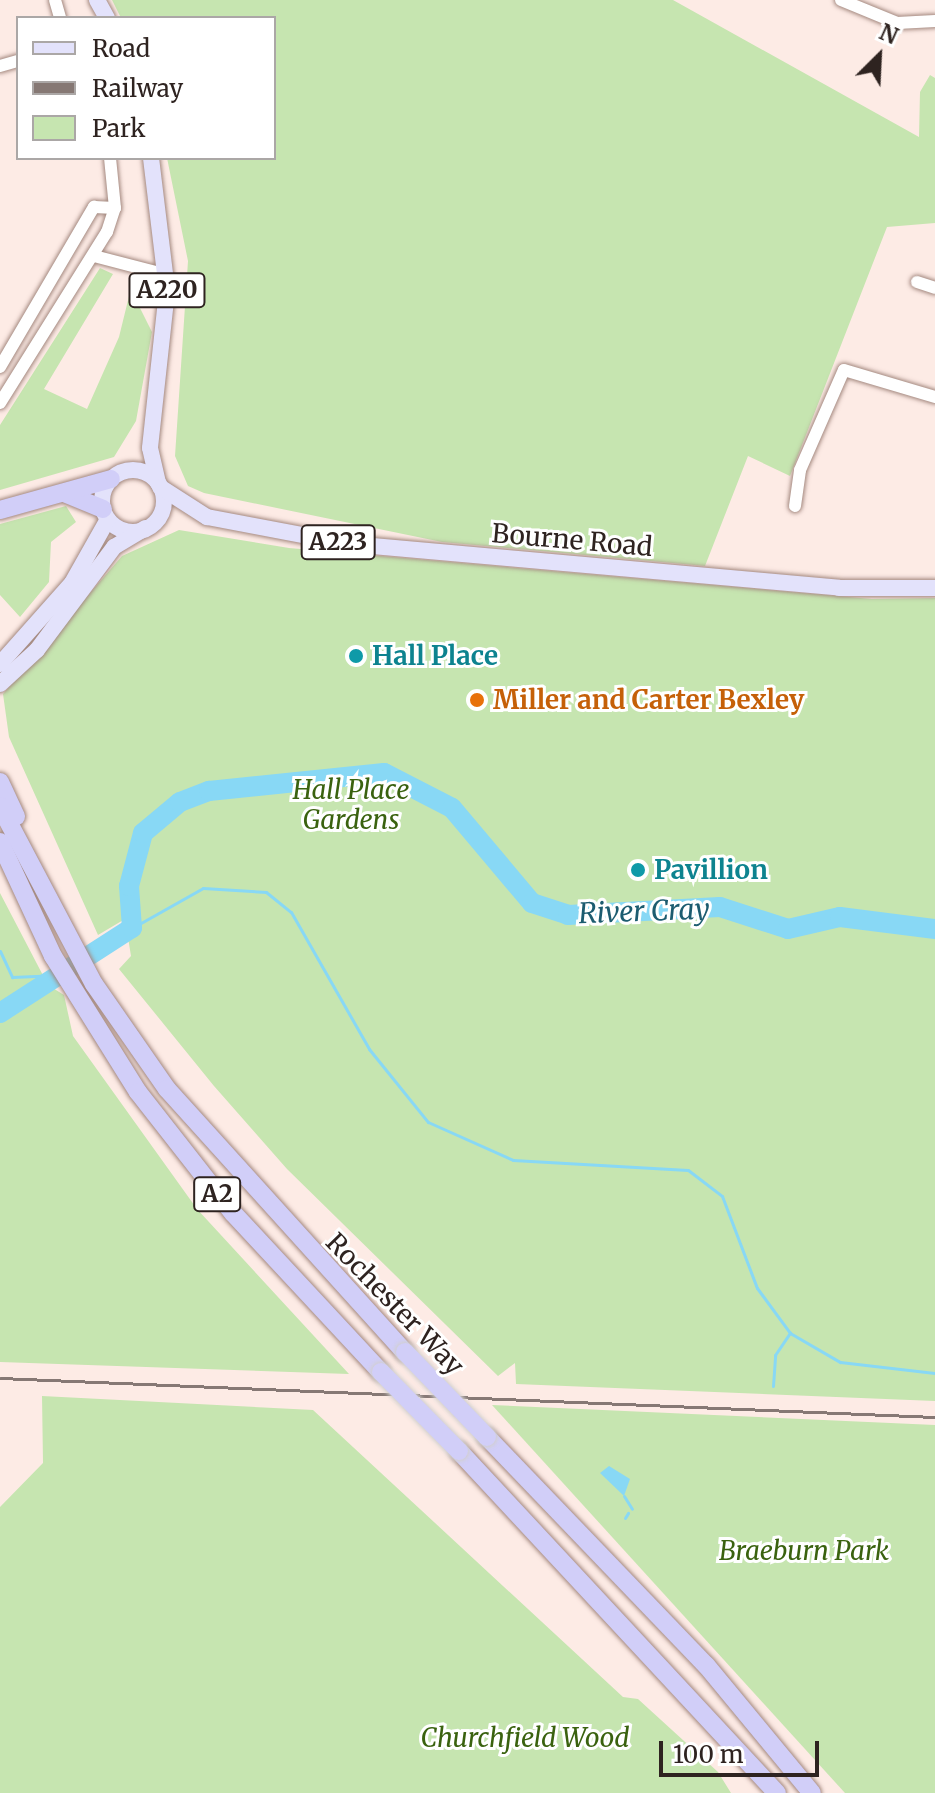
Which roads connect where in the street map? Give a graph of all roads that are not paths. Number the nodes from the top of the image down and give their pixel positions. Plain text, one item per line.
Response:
1 (841, 0) edge
2 (935, 21) edge
3 (110, 160) edge
4 (151, 160) edge
5 (115, 208) junction
6 (94, 256) junction
7 (167, 275) junction
8 (917, 282) dead end
9 (935, 288) edge
10 (0, 367) edge
11 (935, 397) edge
12 (0, 403) edge
13 (152, 422) junction
14 (128, 470) junction
15 (111, 479) junction
16 (159, 485) junction
17 (58, 491) junction
18 (795, 506) dead end
19 (0, 510) edge
20 (106, 514) junction
21 (207, 517) junction
22 (151, 525) junction
23 (935, 588) edge
24 (0, 664) edge
25 (0, 684) edge
26 (0, 782) edge
27 (0, 806) edge
28 (0, 842) edge
29 (0, 863) edge
30 (35, 870) junction
31 (23, 896) junction
32 (777, 1793) edge
33 (812, 1793) edge

1 - 2 street
3 - 5 street
4 - 7 main road, A220
5 - 6 street
5 - 10 street
6 - 7 street
6 - 12 street
7 - 13 main road, A220
8 - 9 street
11 - 18 street
13 - 14 main road, A220
13 - 16 main road, A220
14 - 15 main road
14 - 16 main road
15 - 17 highway
15 - 20 main road
16 - 21 main road, Bourne Road / A223
16 - 22 main road
17 - 19 highway
17 - 20 highway
20 - 22 main road
20 - 24 main road
21 - 22 main road, Bourne Road / A223
21 - 23 main road, Bourne Road / A223
22 - 25 main road, Bourne Road / A223
26 - 30 highway
27 - 30 highway, Rochester Way / A2
28 - 31 highway, A2
29 - 31 highway
30 - 33 highway, Rochester Way / A2, bridge
31 - 32 highway, A2, bridge

